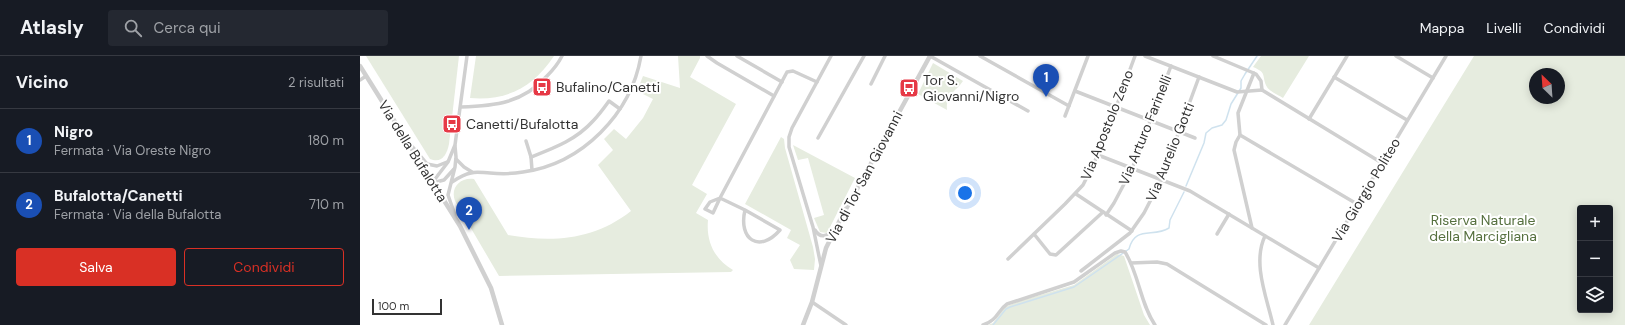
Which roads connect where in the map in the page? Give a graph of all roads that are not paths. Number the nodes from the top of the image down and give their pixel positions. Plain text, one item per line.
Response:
1 (467, 56) edge
2 (562, 56) edge
3 (641, 56) edge
4 (707, 56) edge
5 (737, 56) edge
6 (831, 56) edge
7 (864, 56) edge
8 (885, 56) edge
9 (930, 56) edge
10 (980, 56) edge
11 (1088, 56) edge
12 (1135, 56) edge
13 (1145, 56) edge
14 (1213, 56) edge
15 (1347, 56) edge
16 (1396, 56) edge
17 (1446, 56) edge
18 (360, 66) edge
19 (1170, 66) junction
20 (1254, 73) junction
21 (366, 76) junction
22 (1200, 77) junction
23 (1334, 77) junction
24 (1433, 78) junction
25 (360, 80) edge
26 (782, 82) junction
27 (817, 82) junction
28 (871, 84) dead end
29 (1262, 90) junction
30 (1075, 91) junction
31 (1246, 91) junction
32 (774, 96) junction
33 (1069, 106) junction
34 (460, 107) junction
35 (1117, 108) junction
36 (620, 109) junction
37 (1028, 111) dead end
38 (1066, 116) dead end
39 (1309, 119) junction
40 (1407, 120) junction
41 (1150, 121) junction
42 (1179, 132) junction
43 (1240, 135) junction
44 (818, 138) dead end
45 (1195, 138) dead end
46 (406, 141) junction
47 (526, 141) dead end
48 (455, 145) junction
49 (1098, 155) junction
50 (531, 157) junction
51 (456, 159) junction
52 (448, 162) junction
53 (1382, 163) junction
54 (455, 167) junction
55 (1132, 169) junction
56 (532, 170) junction
57 (472, 172) junction
58 (1161, 180) junction
59 (452, 182) junction
60 (432, 184) junction
61 (1076, 194) junction
62 (720, 198) junction
63 (1358, 204) junction
64 (745, 210) junction
65 (1104, 213) junction
66 (1229, 214) junction
67 (460, 226) junction
68 (813, 228) junction
69 (1252, 228) junction
70 (835, 229) junction
71 (1132, 231) junction
72 (1034, 234) junction
73 (1217, 234) dead end
74 (1265, 236) junction
75 (1110, 250) junction
76 (1114, 254) junction
77 (1008, 259) dead end
78 (1131, 263) junction
79 (821, 268) junction
80 (1319, 268) junction
81 (1081, 271) dead end
82 (812, 302) junction
83 (502, 325) edge
84 (803, 325) edge
85 (846, 325) edge
86 (983, 325) edge
87 (1155, 325) edge
88 (1266, 325) edge
89 (1273, 325) edge
90 (1285, 325) edge

1 - 34 street
2 - 34 street
3 - 36 street
4 - 32 street
5 - 26 street
6 - 27 street
7 - 44 street
8 - 28 street
9 - 37 street
9 - 70 street, Via di Tor San Giovanni
10 - 33 street
11 - 30 street
12 - 35 street, Via Apostolo Zeno
13 - 19 street
14 - 20 street
15 - 23 street
16 - 24 street
17 - 24 street, Via Giorgio Politeo
18 - 21 street, Via della Bufalotta
19 - 22 street
19 - 41 street, Via Arturo Farinelli
20 - 29 street
20 - 31 street
21 - 25 street
21 - 46 street, Via della Bufalotta
22 - 31 street
22 - 42 street, Via Aurelio Gotti
23 - 39 street
23 - 40 street
24 - 40 street, Via Giorgio Politeo
26 - 27 street
26 - 32 street
27 - 68 street
29 - 31 street
29 - 39 street
30 - 33 street
30 - 35 street
31 - 43 street
32 - 62 street
33 - 38 street
34 - 48 street
35 - 41 street
35 - 49 street, Via Apostolo Zeno
36 - 50 street
36 - 56 street
39 - 53 street
40 - 53 street, Via Giorgio Politeo
41 - 42 street
41 - 55 street, Via Arturo Farinelli
42 - 45 street
42 - 58 street, Via Aurelio Gotti
43 - 63 street
43 - 69 street
46 - 52 street
46 - 60 street, Via della Bufalotta
47 - 50 street
48 - 51 street
48 - 52 street
49 - 55 street
49 - 61 street, Via Apostolo Zeno
50 - 56 street
51 - 54 street
51 - 57 street
52 - 60 street
53 - 63 street, Via Giorgio Politeo
54 - 59 street
54 - 60 street
55 - 58 street
55 - 65 street, Via Arturo Farinelli
56 - 57 street
57 - 59 street
58 - 66 street
58 - 71 street, Via Aurelio Gotti
59 - 67 street
60 - 67 street, Via della Bufalotta
61 - 65 street
61 - 72 street, Via Apostolo Zeno
62 - 62 street
62 - 64 street
63 - 80 street, Via Giorgio Politeo
64 - 64 street
65 - 71 street
65 - 72 street, Via Arturo Farinelli
66 - 69 street
66 - 73 street
67 - 83 street, Via della Bufalotta
68 - 70 street
68 - 79 street
69 - 74 street
70 - 79 street, Via di Tor San Giovanni
71 - 75 street, Via Aurelio Gotti
72 - 77 street, Via Apostolo Zeno
74 - 80 street
74 - 89 street
75 - 76 street
75 - 81 street, Via Aurelio Gotti
76 - 78 street
76 - 86 street
78 - 87 street
78 - 88 street
79 - 82 street, Via di Tor San Giovanni
80 - 90 street, Via Giorgio Politeo
82 - 84 street, Via di Tor San Giovanni
82 - 85 street

